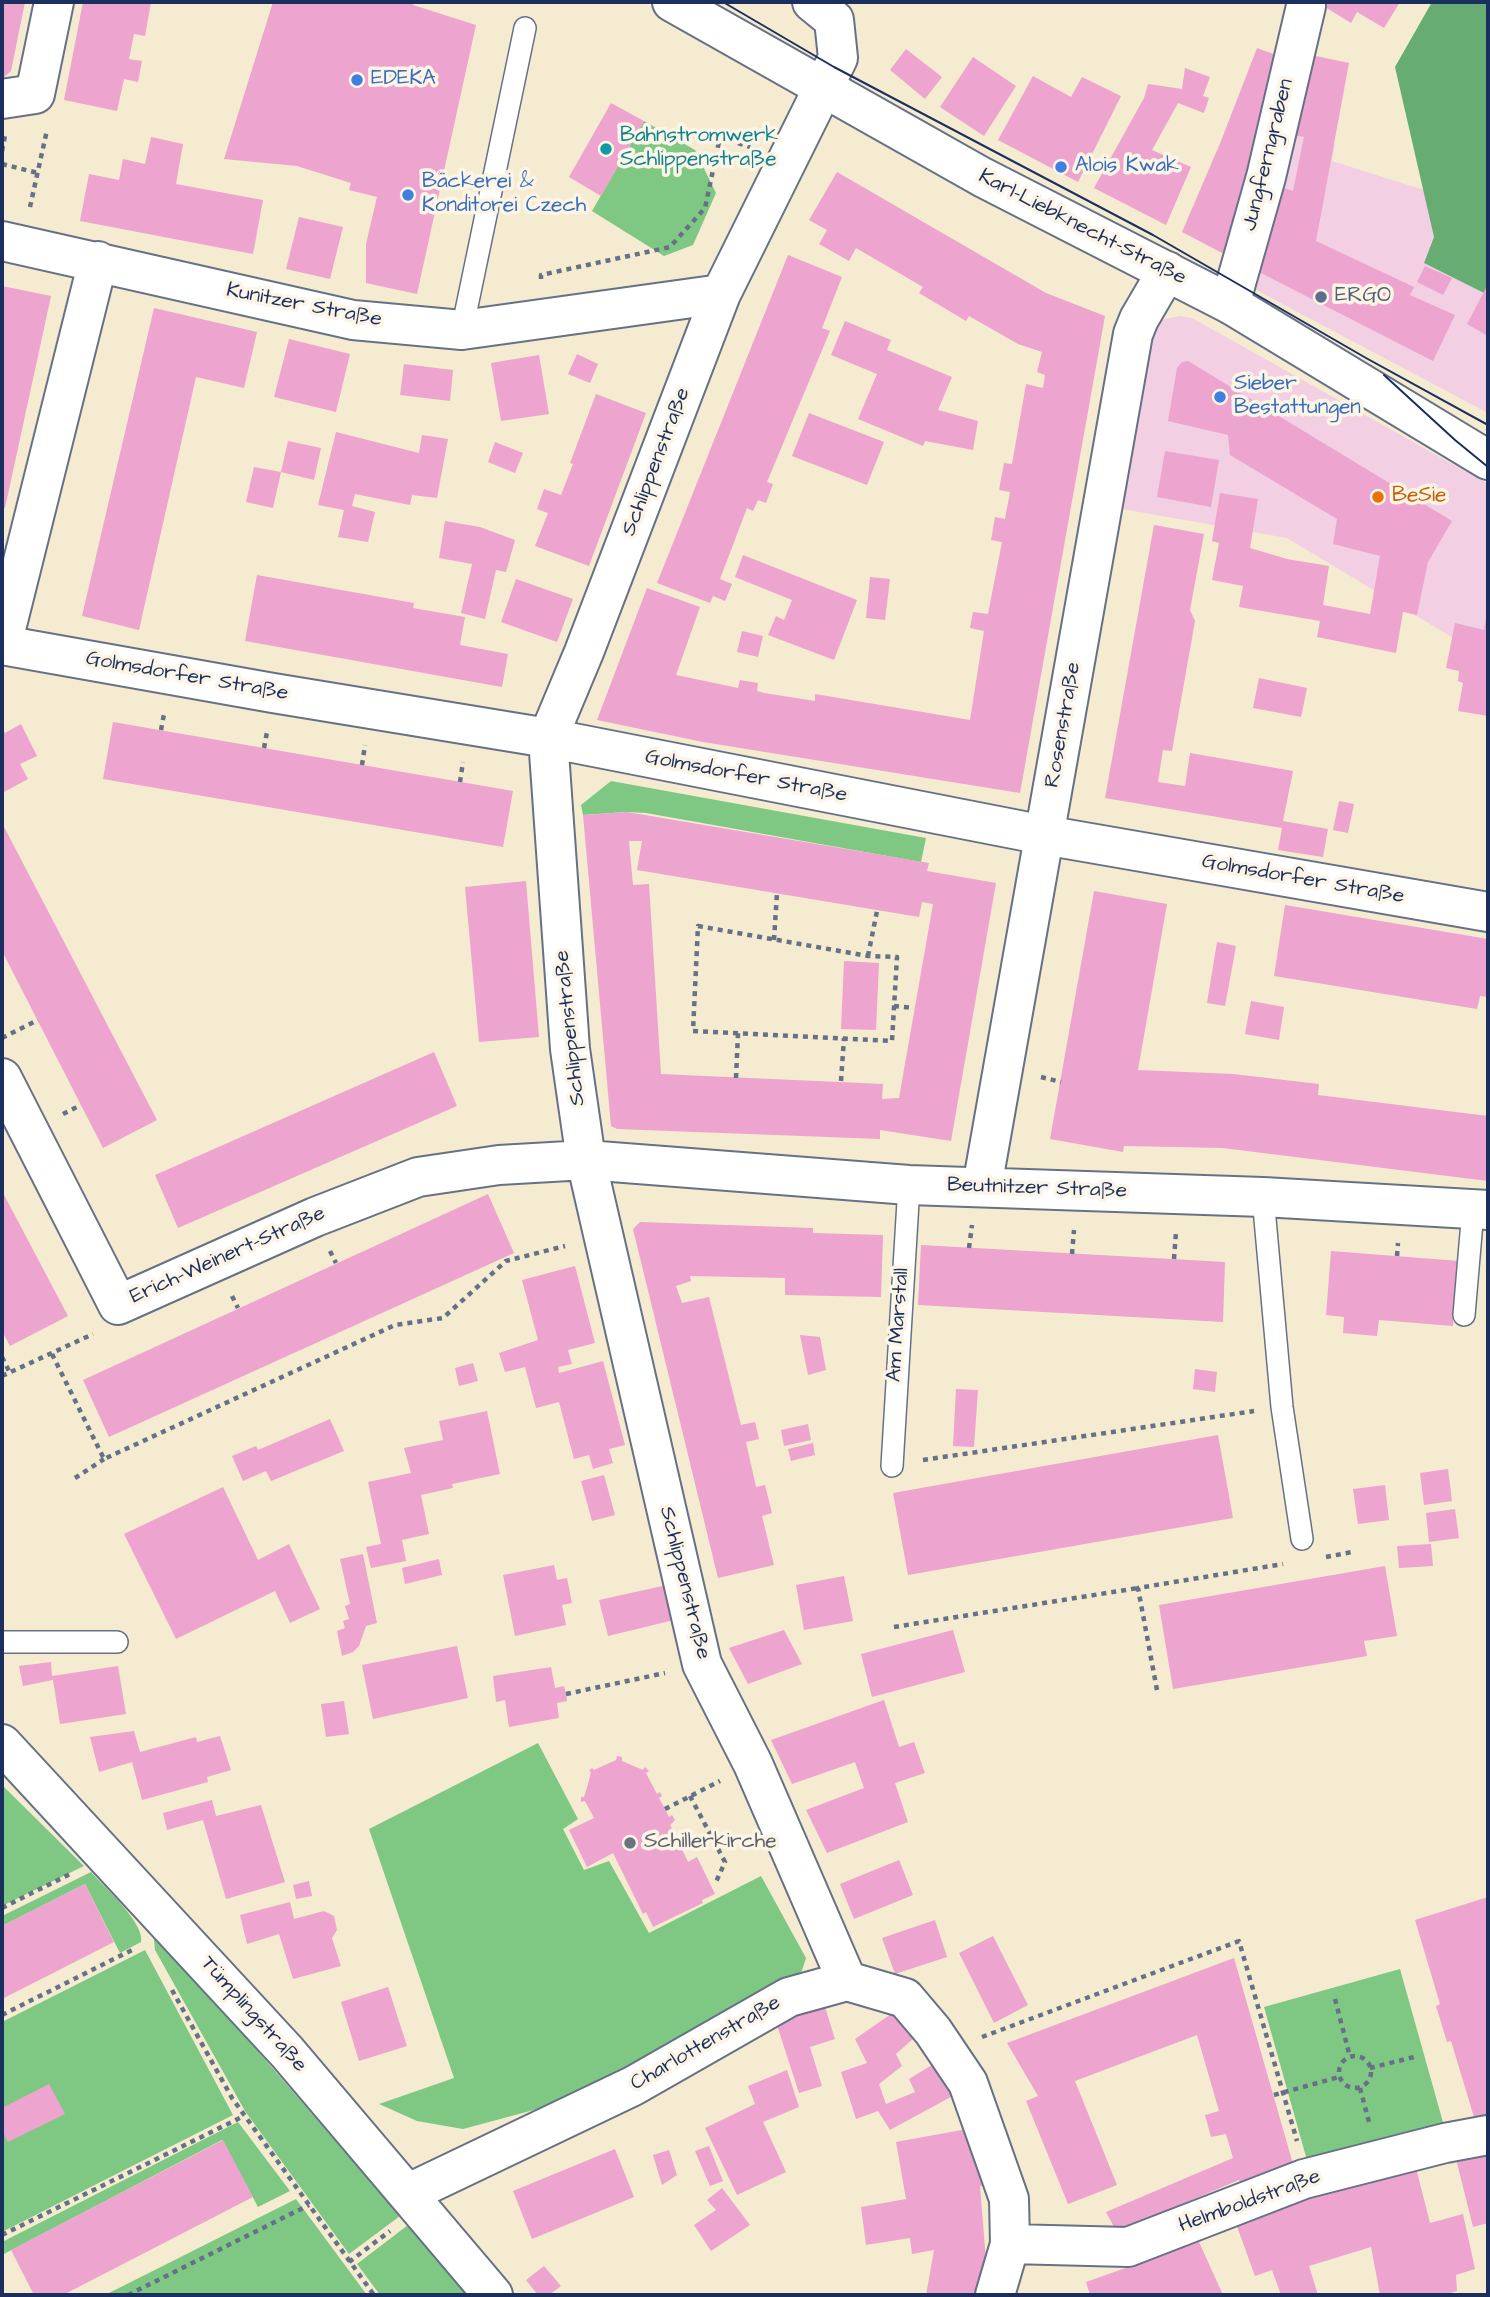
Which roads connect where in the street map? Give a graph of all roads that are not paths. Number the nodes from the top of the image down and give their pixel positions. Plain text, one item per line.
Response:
1 (54, 2) edge
2 (672, 2) edge
3 (812, 2) edge
4 (1306, 6) dead end
5 (525, 28) dead end
6 (824, 88) junction
7 (19, 97) edge
8 (2, 242) edge
9 (97, 261) junction
10 (1167, 271) junction
11 (721, 294) junction
12 (1230, 304) junction
13 (462, 330) junction
14 (1488, 460) edge
15 (2, 645) edge
16 (548, 738) junction
17 (1044, 835) junction
18 (1488, 912) edge
19 (2, 1079) edge
20 (586, 1160) junction
21 (909, 1185) junction
22 (982, 1187) junction
23 (1264, 1197) junction
24 (1481, 1210) edge
25 (1464, 1315) dead end
26 (892, 1466) road end
27 (1302, 1539) dead end
28 (2, 1642) edge
29 (117, 1642) dead end
30 (2, 1744) edge
31 (847, 1981) junction
32 (1488, 2135) edge
33 (409, 2193) junction
34 (1010, 2244) junction
35 (494, 2295) edge
36 (995, 2295) edge

1 - 7 street
2 - 6 street, Karl-Liebknecht-Straße
3 - 6 street, Schlippenstraße
4 - 12 street, Jungferngraben
5 - 13 lane
6 - 10 street, Karl-Liebknecht-Straße
6 - 11 street, Schlippenstraße
8 - 9 street, Kunitzer Straße
9 - 13 street, Kunitzer Straße
9 - 15 street
10 - 12 street, Karl-Liebknecht-Straße
10 - 17 street, Rosenstraße
11 - 13 street, Kunitzer Straße
11 - 16 street, Schlippenstraße
12 - 14 street, Karl-Liebknecht-Straße
15 - 16 street, Golmsdorfer Straße
16 - 17 street, Golmsdorfer Straße
16 - 20 street, Schlippenstraße
17 - 18 street, Golmsdorfer Straße
17 - 22 street, Rosenstraße
19 - 20 street, Erich-Weinert-Straße
20 - 21 street, Beutnitzer Straße
20 - 31 street, Schlippenstraße
21 - 22 street, Beutnitzer Straße
21 - 26 lane, Am Marstall
22 - 23 street, Beutnitzer Straße
23 - 24 street, Beutnitzer Straße
23 - 27 lane
24 - 25 lane
28 - 29 lane
30 - 33 street, Tümplingstraße
31 - 33 street, Charlottenstraße
31 - 34 street
32 - 34 street, Helmboldstraße
33 - 35 street, Tümplingstraße
34 - 36 street

